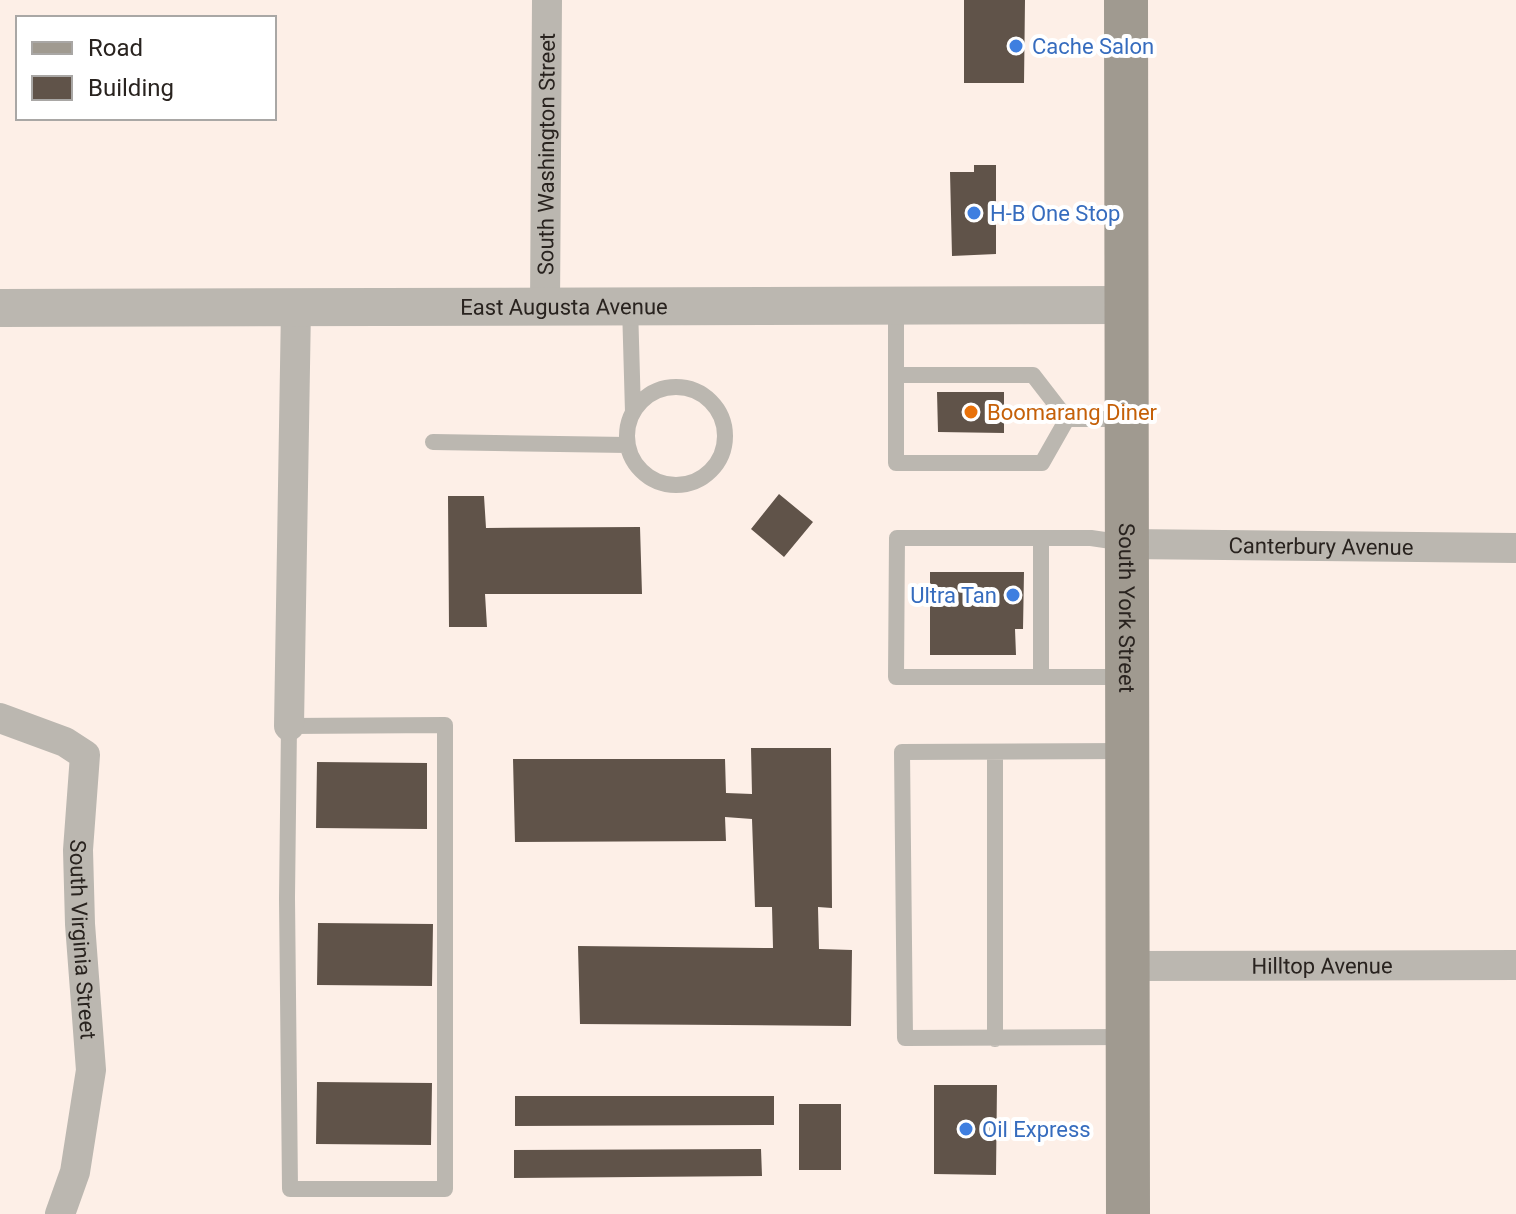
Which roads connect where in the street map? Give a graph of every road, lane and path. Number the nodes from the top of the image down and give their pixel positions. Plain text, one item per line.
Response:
1 (547, 0) edge
2 (1126, 0) edge
3 (896, 304) junction
4 (1127, 305) junction
5 (545, 306) junction
6 (630, 306) junction
7 (296, 307) junction
8 (0, 308) edge
9 (896, 375) junction
10 (633, 412) junction
11 (1067, 419) junction
12 (1127, 419) junction
13 (433, 442) dead end
14 (627, 445) junction
15 (1041, 538) junction
16 (1127, 544) junction
17 (1516, 548) edge
18 (1041, 677) junction
19 (1127, 677) junction
20 (0, 718) edge
21 (289, 726) junction
22 (1128, 751) junction
23 (995, 752) junction
24 (1516, 965) edge
25 (1128, 966) junction
26 (1128, 1037) junction
27 (995, 1039) junction
28 (60, 1214) edge
29 (1128, 1214) edge

1 - 5 street, South Washington Street
2 - 4 main road, South York Street
3 - 4 street, East Augusta Avenue
3 - 6 street, East Augusta Avenue
3 - 9 lane
4 - 12 main road, South York Street
5 - 6 street, East Augusta Avenue
5 - 7 street, East Augusta Avenue
6 - 10 lane
7 - 8 street, East Augusta Avenue
7 - 21 street
9 - 11 lane
9 - 11 lane
10 - 14 lane
10 - 14 lane
11 - 12 lane
12 - 16 main road, South York Street
13 - 14 lane
15 - 16 lane
15 - 18 lane
15 - 18 lane
16 - 17 street, Canterbury Avenue
16 - 19 main road, South York Street
18 - 19 lane
19 - 22 main road, South York Street
20 - 28 street, South Virginia Street
21 - 21 lane
22 - 23 lane
22 - 25 main road, South York Street
23 - 27 lane
23 - 27 lane
24 - 25 street, Hilltop Avenue
25 - 26 main road, South York Street
26 - 27 lane
26 - 29 main road, South York Street

